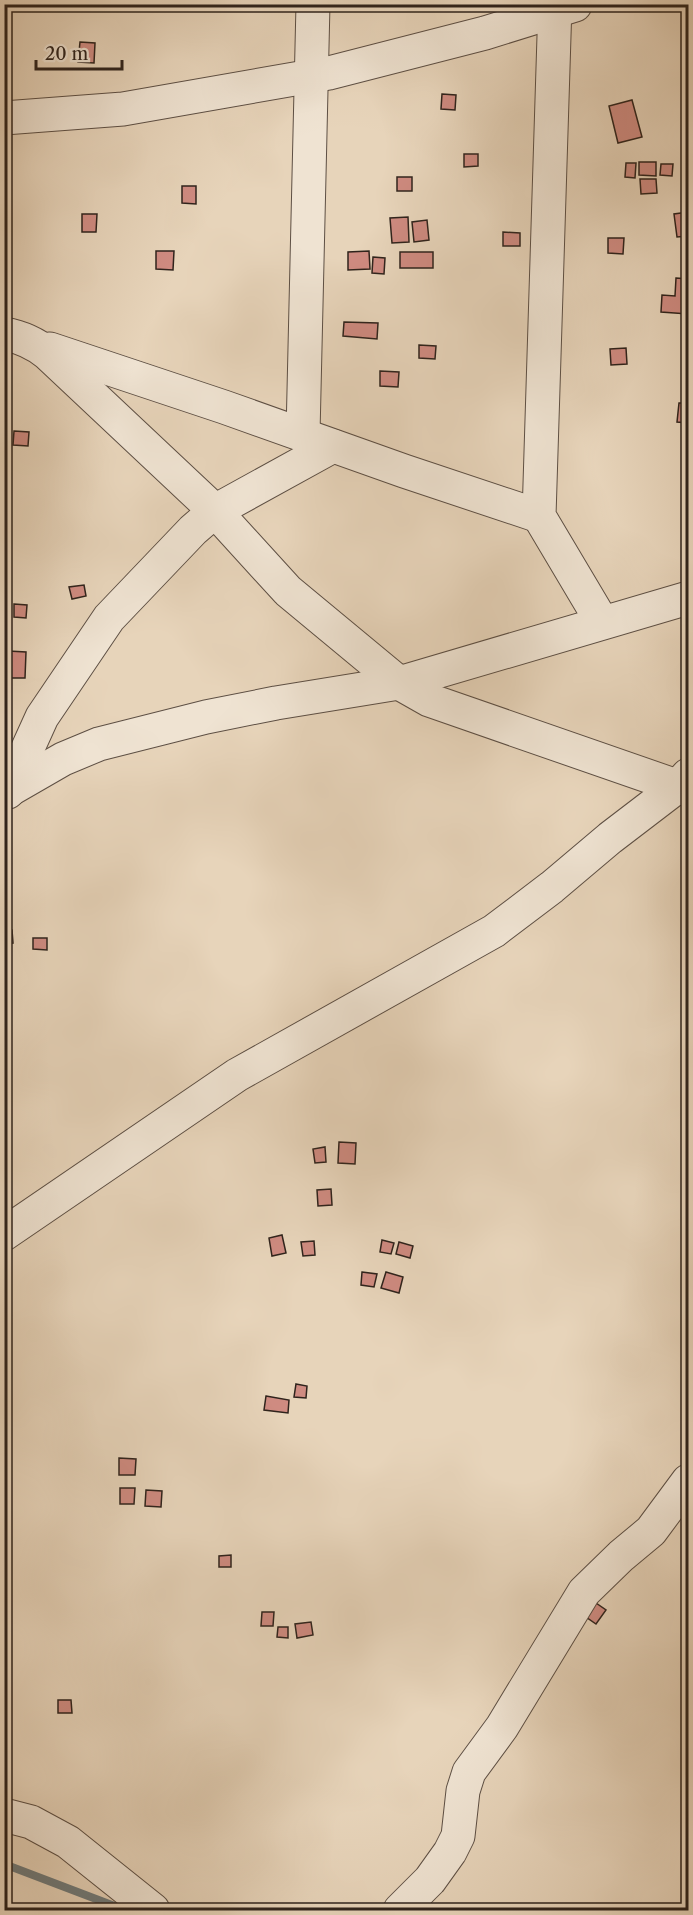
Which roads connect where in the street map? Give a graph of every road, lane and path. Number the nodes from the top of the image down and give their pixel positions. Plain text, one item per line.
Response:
1 (313, 4) edge
2 (563, 7) edge
3 (311, 76) junction
4 (4, 118) edge
5 (4, 334) edge
6 (37, 345) junction
7 (303, 434) junction
8 (333, 446) junction
9 (215, 511) junction
10 (539, 516) junction
11 (688, 598) edge
12 (602, 622) junction
13 (399, 683) junction
14 (685, 784) edge
15 (6, 793) edge
16 (4, 1234) edge
17 (688, 1481) edge
18 (4, 1815) edge
19 (153, 1911) edge
20 (400, 1911) edge

1 - 3 street
2 - 3 street
2 - 10 street
3 - 4 street
3 - 7 street
5 - 6 street
6 - 7 street
6 - 9 street
7 - 8 street
8 - 9 street
8 - 10 street
9 - 13 street
9 - 15 street
10 - 12 street
11 - 12 street
12 - 13 street
13 - 14 street
13 - 15 street
14 - 16 street
17 - 20 street
18 - 19 street

